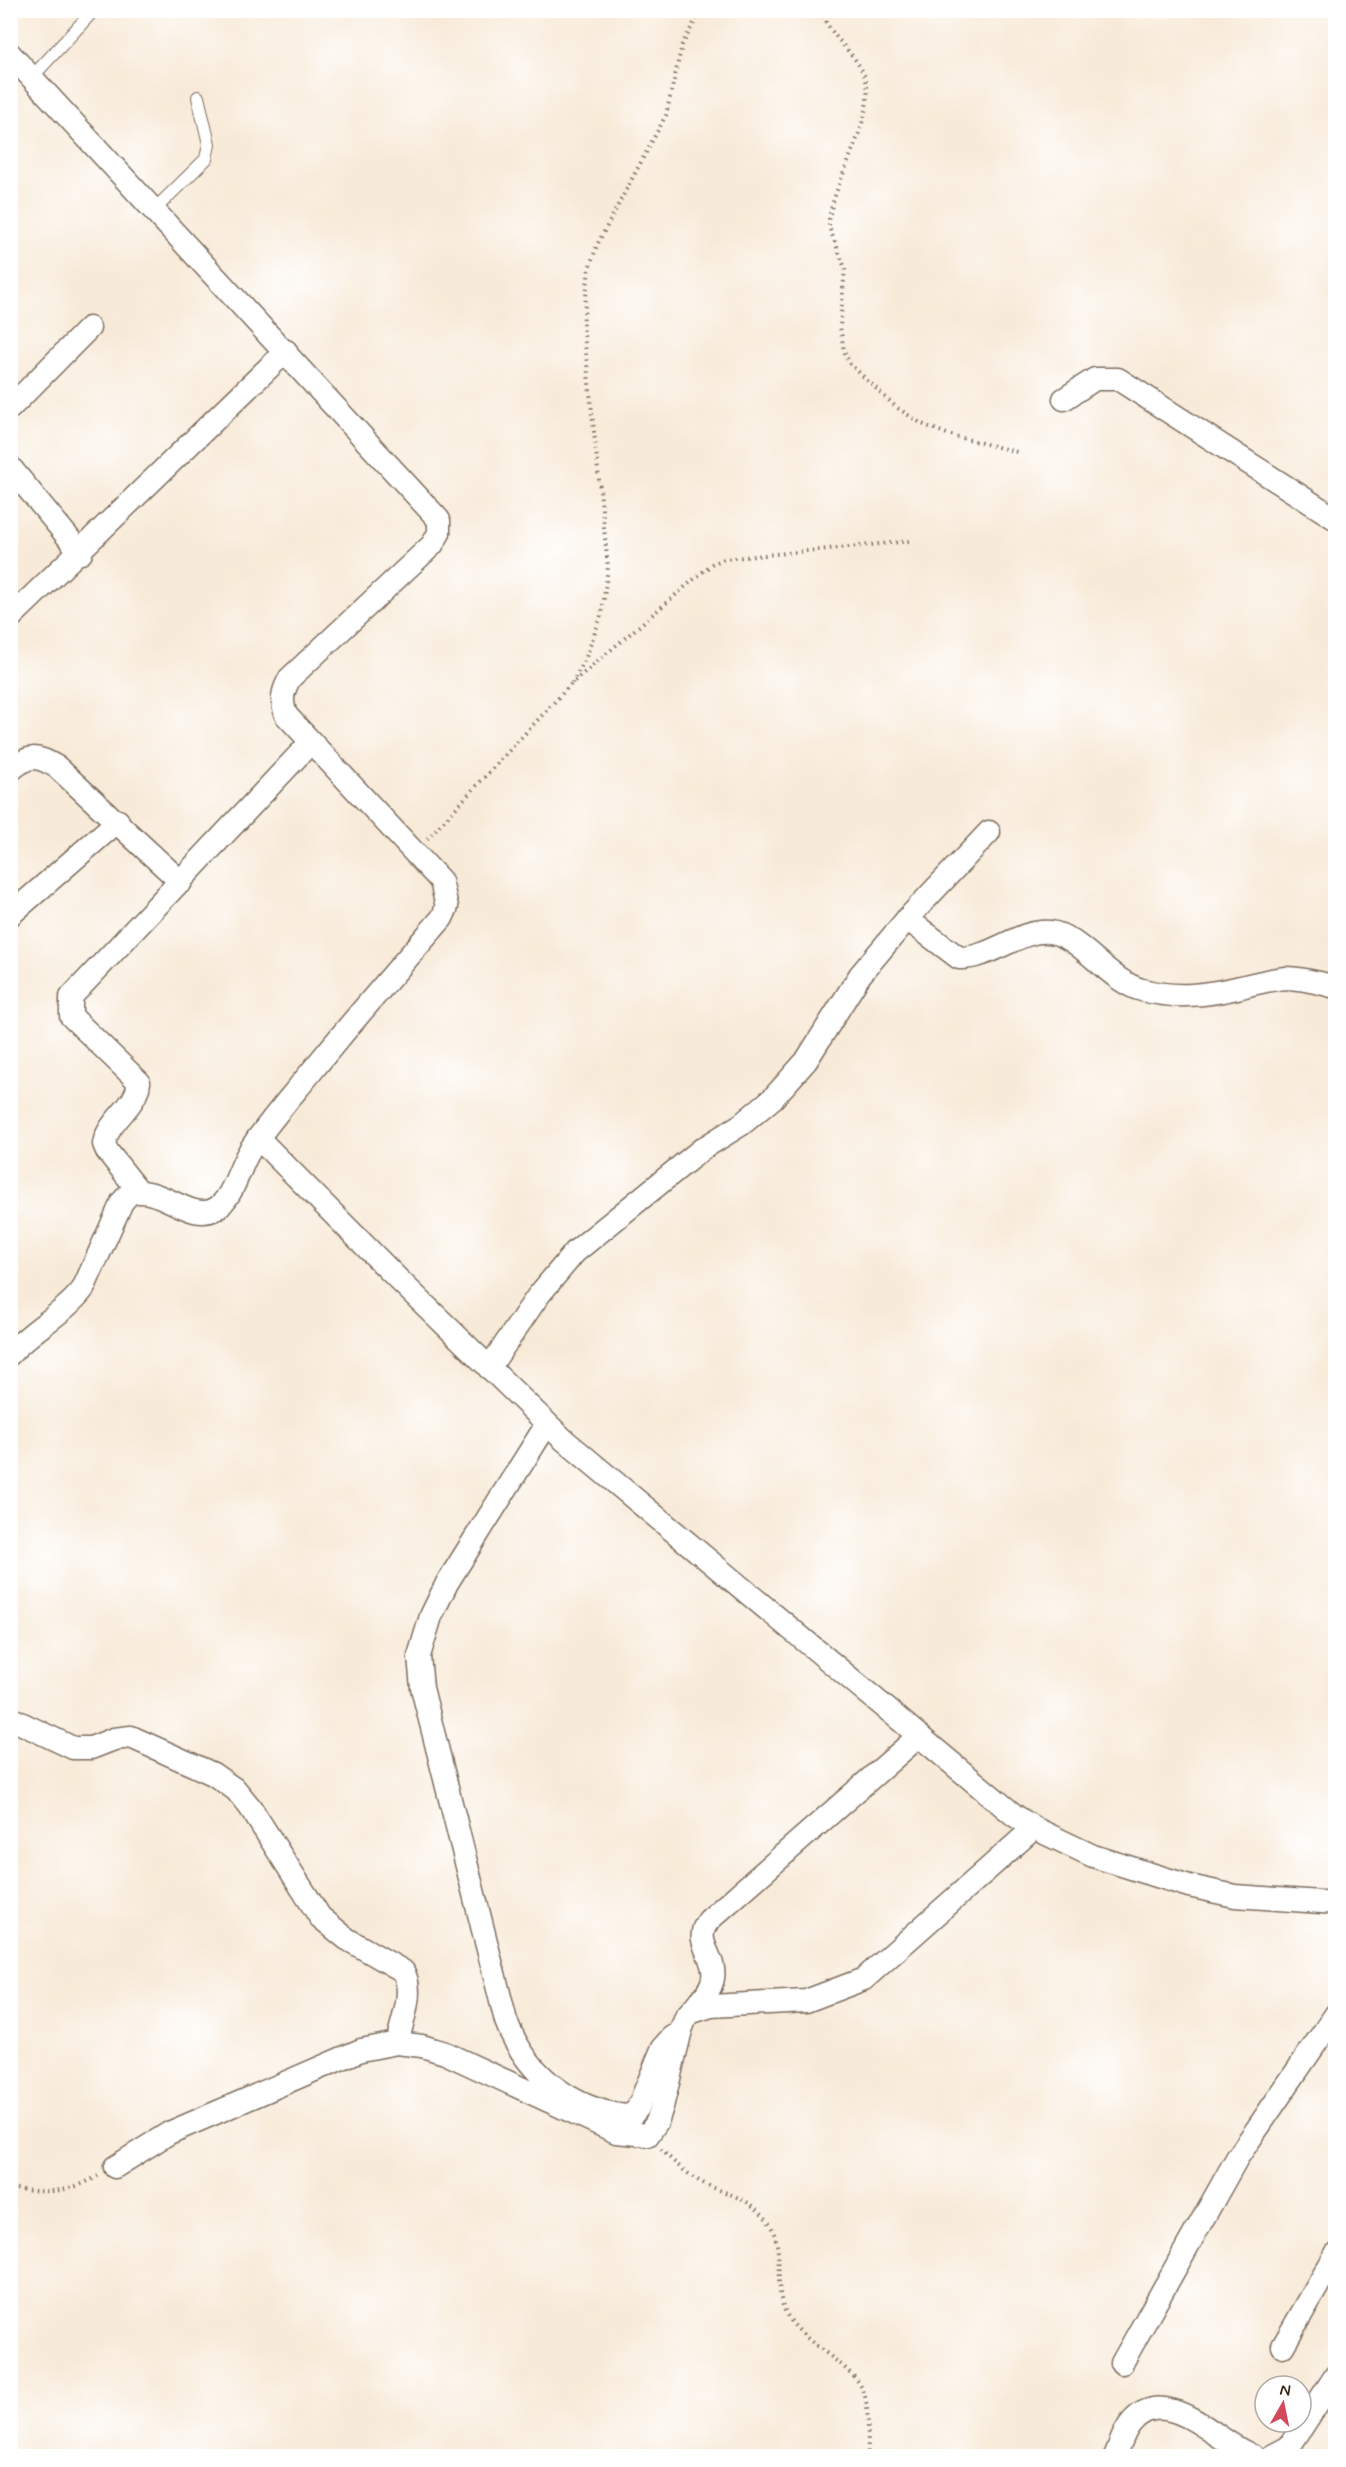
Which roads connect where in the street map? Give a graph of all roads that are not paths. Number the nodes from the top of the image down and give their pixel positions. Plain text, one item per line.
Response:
1 (94, 10) edge
2 (10, 54) edge
3 (33, 76) junction
4 (198, 97) dead end
5 (155, 209) junction
6 (89, 328) dead end
7 (286, 351) junction
8 (1064, 399) dead end
9 (10, 408) edge
10 (10, 467) edge
11 (1335, 519) edge
12 (81, 553) junction
13 (10, 618) edge
14 (311, 742) junction
15 (10, 771) edge
16 (118, 821) junction
17 (989, 832) dead end
18 (181, 882) junction
19 (10, 915) edge
20 (907, 919) junction
21 (1335, 987) edge
22 (258, 1138) junction
23 (138, 1190) junction
24 (10, 1354) edge
25 (489, 1368) junction
26 (548, 1424) junction
27 (10, 1718) edge
28 (919, 1736) junction
29 (1034, 1828) junction
30 (1335, 1903) edge
31 (1335, 2014) edge
32 (684, 2024) junction
33 (397, 2043) junction
34 (115, 2167) road end
35 (1335, 2254) edge
36 (1283, 2346) dead end
37 (1122, 2362) dead end
38 (1335, 2375) edge
39 (1115, 2457) edge
40 (1254, 2457) edge
41 (1272, 2457) edge

1 - 3 lane
2 - 3 street
3 - 5 street
4 - 5 lane
5 - 7 street
6 - 9 street
7 - 12 street
7 - 14 street
8 - 11 street
10 - 12 street
12 - 13 street
14 - 18 street
14 - 22 street
15 - 16 street
16 - 18 street
16 - 19 street
17 - 20 street
18 - 23 street
20 - 21 street
20 - 25 street
22 - 23 street
22 - 25 street
23 - 24 street
25 - 26 street
26 - 28 street
26 - 32 street
27 - 33 street
28 - 29 street
28 - 32 street
29 - 30 street
29 - 32 street
31 - 37 street
32 - 33 street
33 - 34 street
35 - 36 street
38 - 41 street
39 - 40 street

